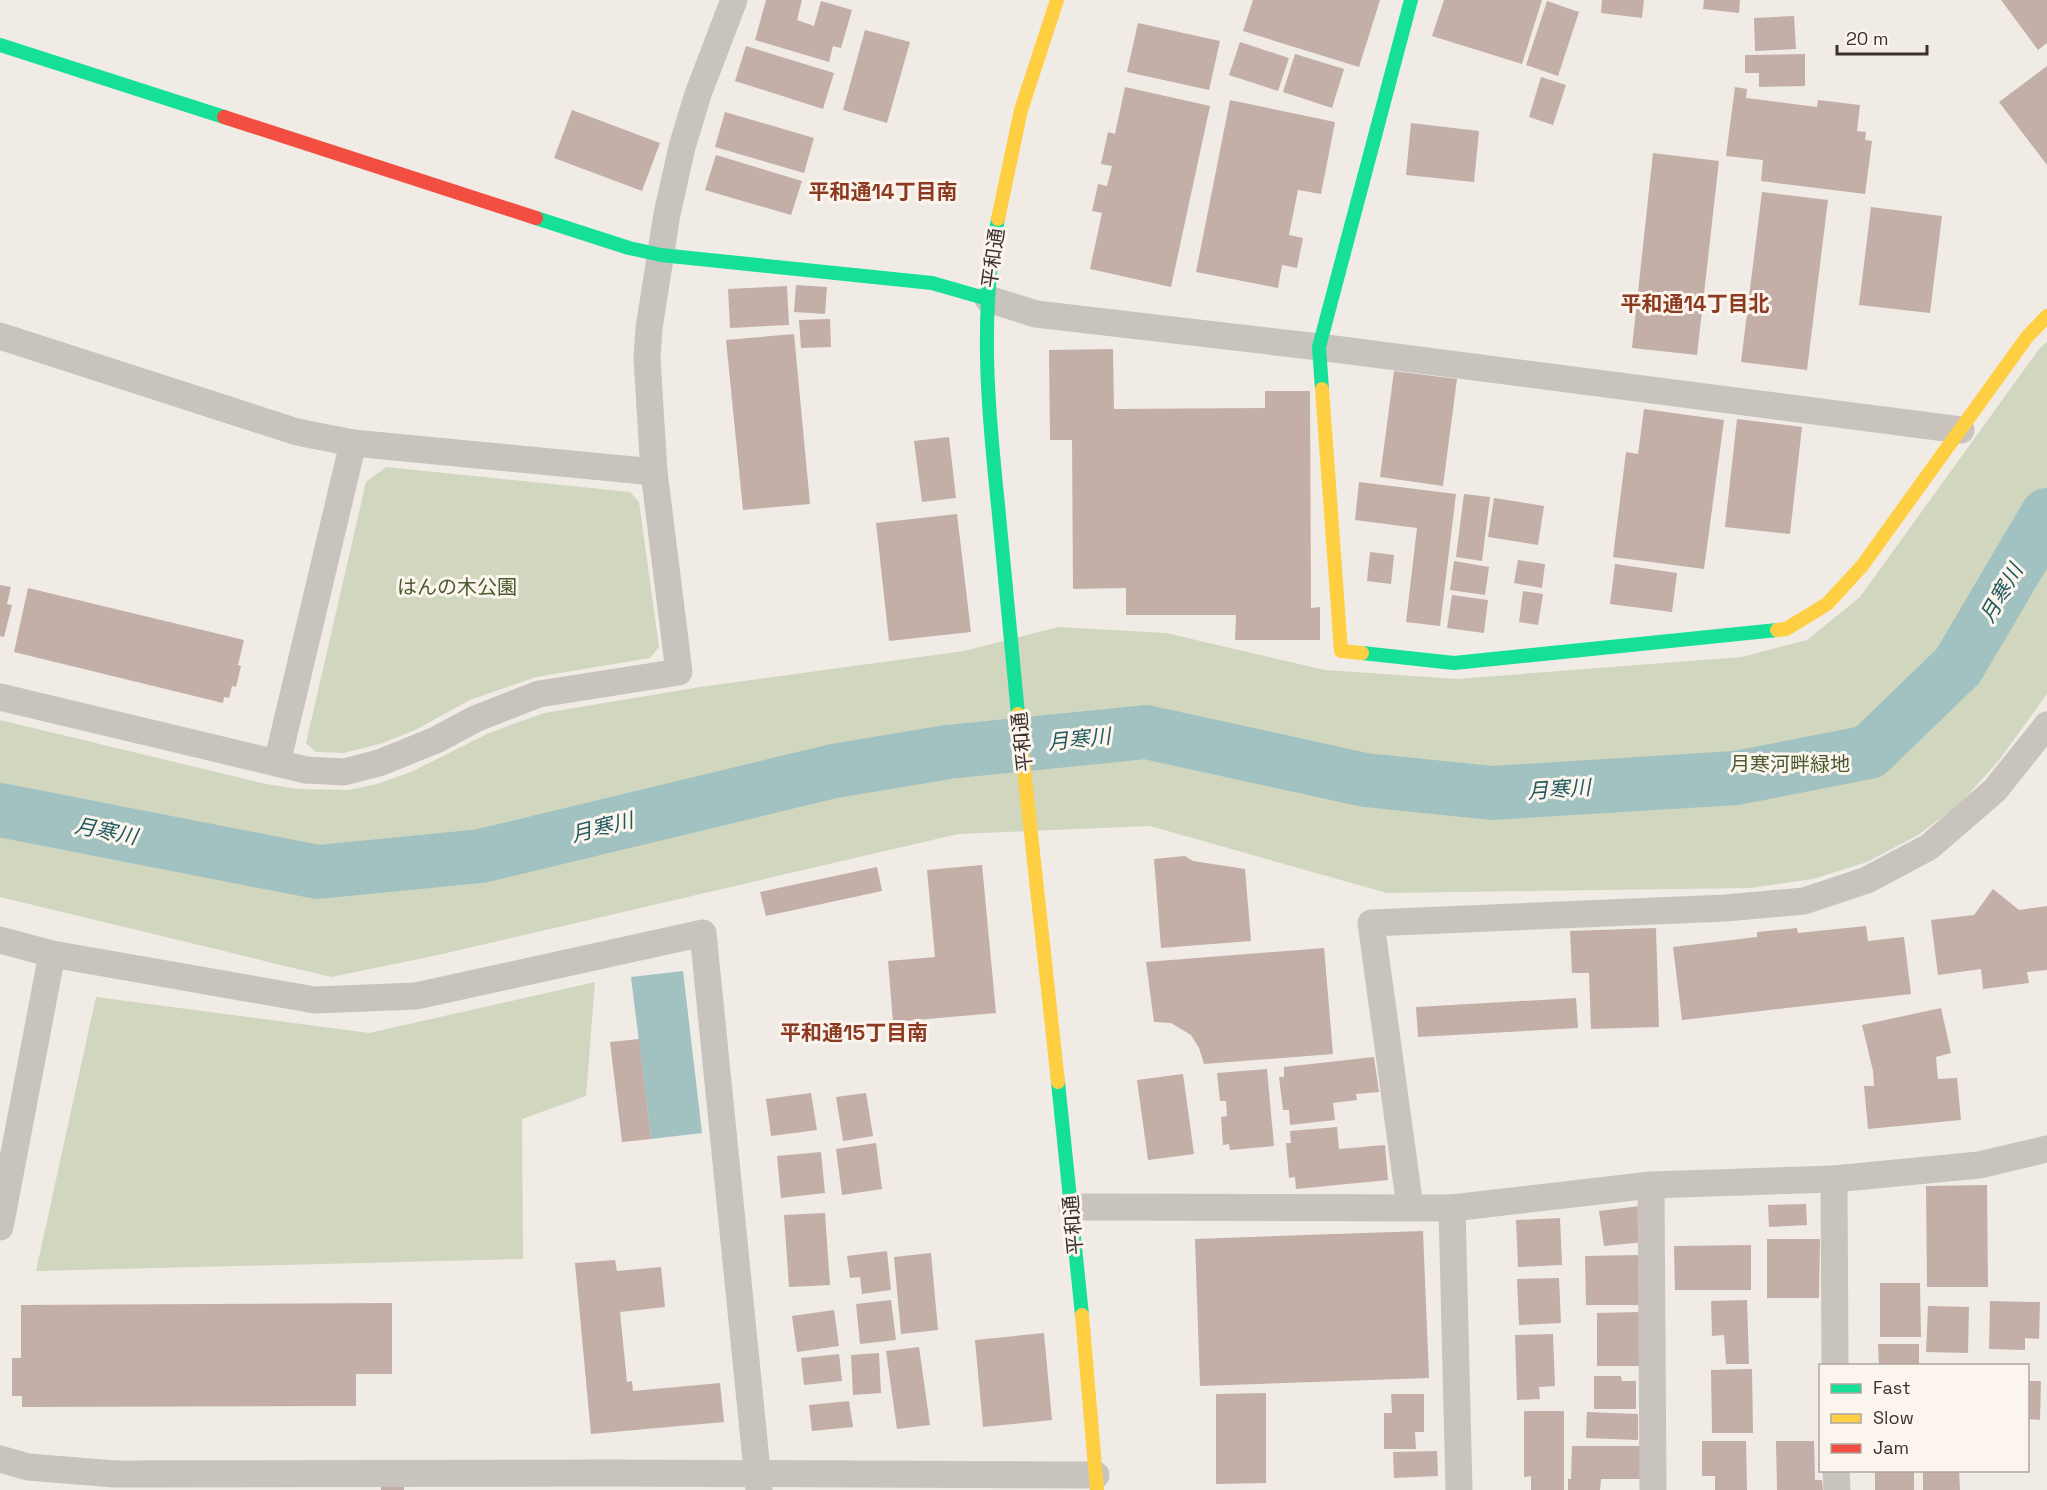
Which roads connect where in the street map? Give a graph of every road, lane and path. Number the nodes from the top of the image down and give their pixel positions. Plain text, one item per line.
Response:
1 (734, 0) edge
2 (1058, 0) edge
3 (1411, 0) edge
4 (0, 45) edge
5 (661, 255) junction
6 (988, 299) junction
7 (2047, 316) edge
8 (0, 336) edge
9 (1319, 347) junction
10 (1960, 430) junction
11 (353, 443) junction
12 (654, 472) junction
13 (0, 697) edge
14 (2047, 725) edge
15 (277, 764) junction
16 (0, 940) edge
17 (52, 954) junction
18 (2047, 1149) edge
19 (1834, 1179) junction
20 (1651, 1185) junction
21 (1410, 1207) junction
22 (1072, 1208) junction
23 (1452, 1208) junction
24 (0, 1227) edge
25 (1835, 1364) edge
26 (0, 1459) edge
27 (1836, 1472) edge
28 (758, 1482) edge
29 (1096, 1483) edge
30 (1459, 1490) edge
31 (1653, 1490) edge
32 (1837, 1490) edge

1 - 5 street
2 - 6 street, 平和通
3 - 9 street
4 - 5 street
5 - 6 street
5 - 12 street
6 - 9 street
6 - 22 street, 平和通
7 - 10 street
8 - 11 street
9 - 10 street
9 - 10 street
11 - 12 street
11 - 15 street
12 - 15 street
13 - 15 street
14 - 21 street
16 - 17 street
17 - 24 street
17 - 28 street
18 - 19 street
19 - 20 street
19 - 25 street
20 - 23 street
20 - 31 street
21 - 22 street
21 - 23 street
22 - 29 street, 平和通
23 - 30 street
26 - 28 street
27 - 32 street
28 - 29 street

